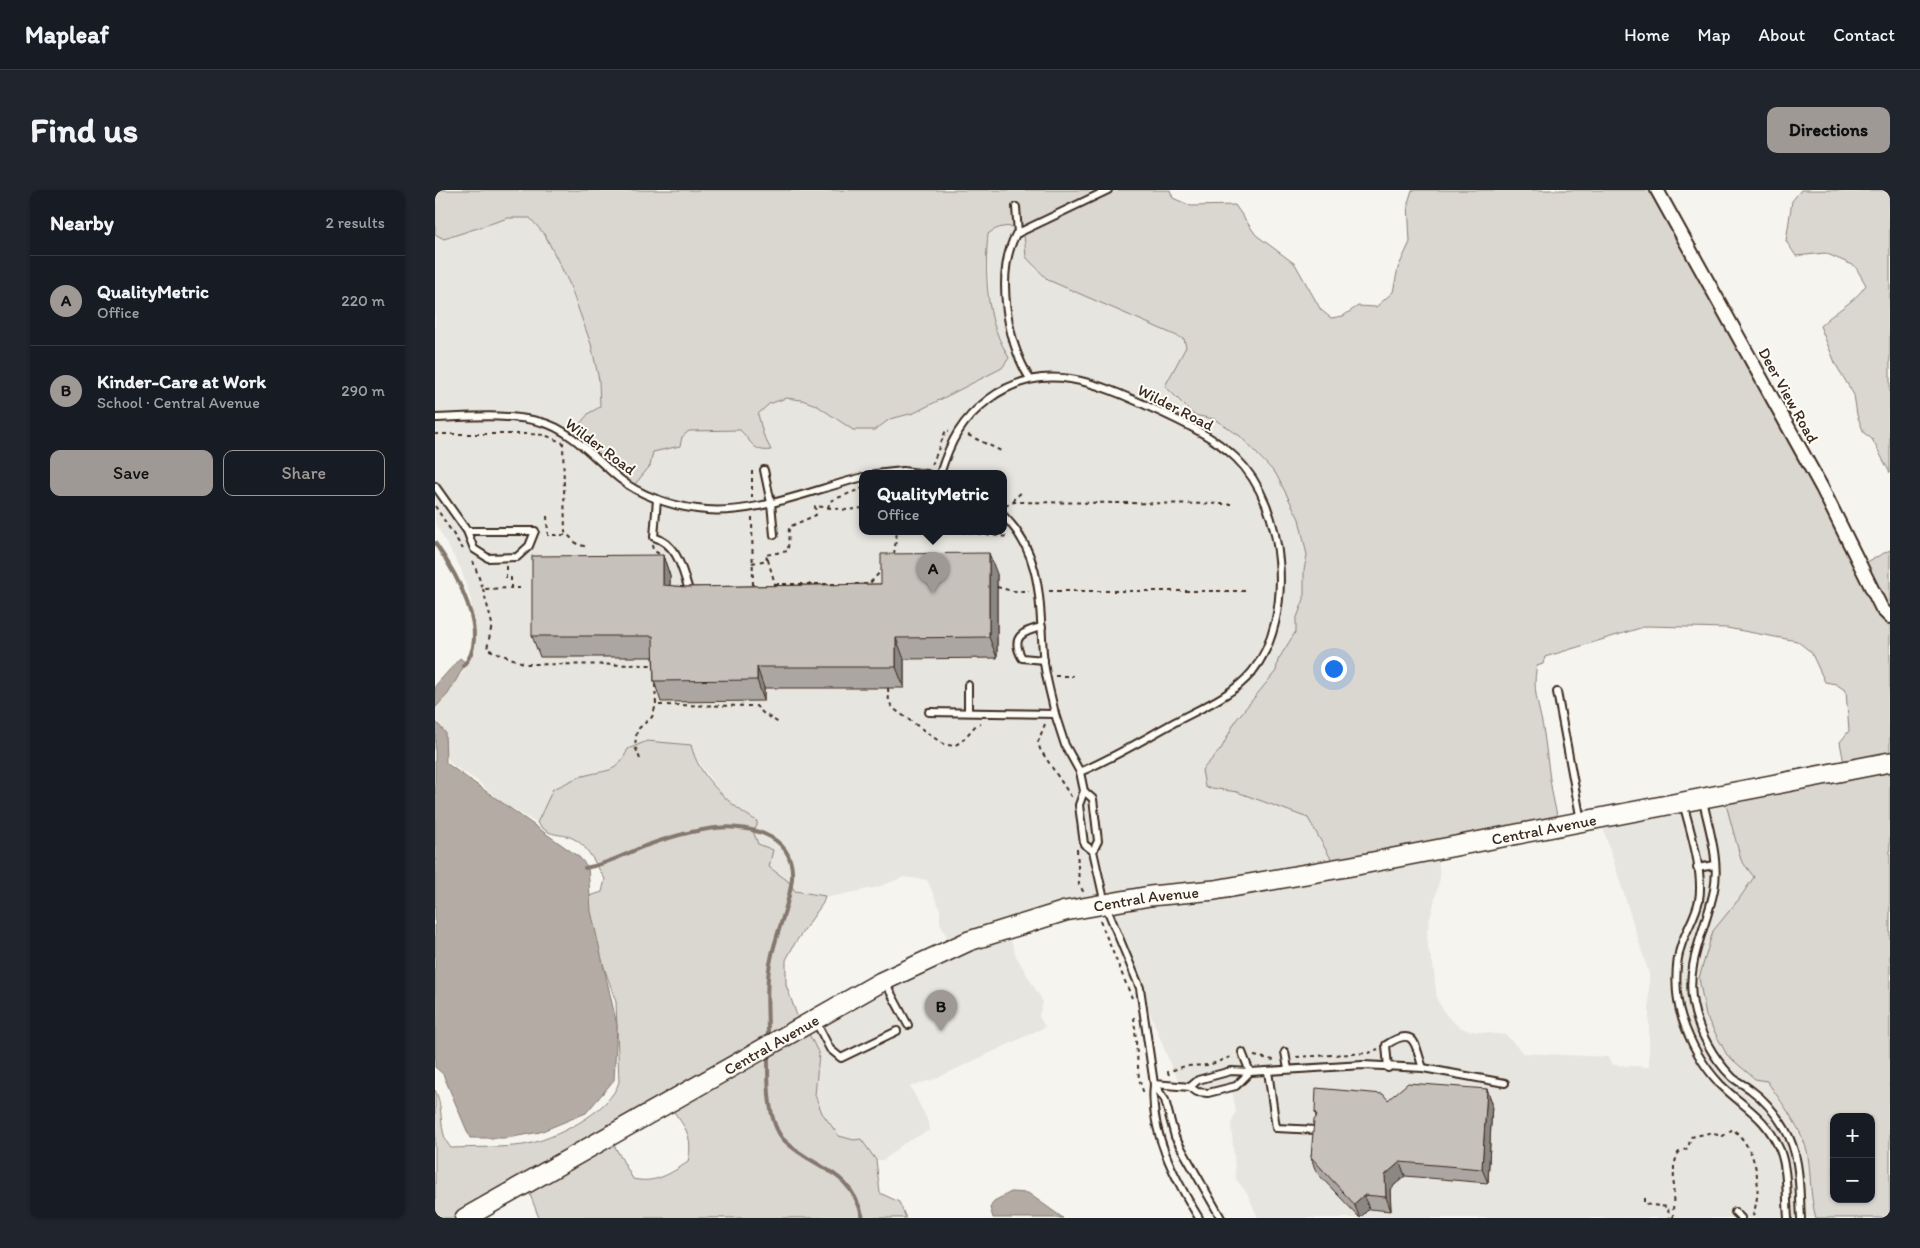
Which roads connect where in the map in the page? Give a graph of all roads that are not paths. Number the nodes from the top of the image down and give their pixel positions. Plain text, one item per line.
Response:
1 (1108, 190) edge
2 (1657, 190) edge
3 (1016, 207) dead end
4 (1018, 234) junction
5 (1030, 379) junction
6 (435, 418) edge
7 (764, 470) dead end
8 (941, 470) edge
9 (859, 478) edge
10 (435, 486) edge
11 (657, 499) junction
12 (771, 503) junction
13 (1007, 520) edge
14 (467, 531) junction
15 (774, 535) dead end
16 (694, 603) edge
17 (1890, 617) edge
18 (1042, 627) junction
19 (1044, 660) junction
20 (968, 684) dead end
21 (1557, 692) dead end
22 (929, 712) dead end
23 (968, 712) junction
24 (1055, 714) junction
25 (1890, 762) edge
26 (1080, 772) junction
27 (1084, 791) junction
28 (1702, 798) junction
29 (1683, 802) junction
30 (1581, 822) junction
31 (1093, 851) junction
32 (1715, 865) junction
33 (1697, 868) junction
34 (1102, 912) junction
35 (884, 981) junction
36 (815, 1020) junction
37 (908, 1025) dead end
38 (897, 1031) dead end
39 (1242, 1053) road end
40 (1286, 1055) road end
41 (1388, 1068) junction
42 (1423, 1068) junction
43 (1288, 1069) junction
44 (1268, 1071) junction
45 (1250, 1072) junction
46 (1505, 1083) dead end
47 (1154, 1084) junction
48 (1190, 1087) junction
49 (1317, 1130) edge
50 (1175, 1137) junction
51 (1162, 1140) junction
52 (1735, 1212) dead end
53 (465, 1218) edge
54 (1199, 1218) edge
55 (1221, 1218) edge
56 (1741, 1218) edge
57 (1788, 1218) edge
58 (1801, 1218) edge

1 - 4 lane
2 - 17 street, Deer View Road
3 - 4 lane
4 - 5 lane
5 - 8 lane, Wilder Road
5 - 26 lane, Wilder Road
6 - 11 lane, Wilder Road
7 - 12 lane
9 - 12 lane, Wilder Road
10 - 14 lane
11 - 12 lane, Wilder Road
11 - 16 lane
12 - 15 lane
13 - 18 lane
14 - 14 lane
18 - 19 lane
18 - 19 lane
19 - 24 lane
20 - 23 lane
21 - 30 lane
22 - 23 lane
23 - 24 lane
24 - 26 lane
25 - 28 main road, Central Avenue
26 - 27 lane
27 - 31 lane
27 - 31 lane
28 - 29 main road, Central Avenue
28 - 32 lane
29 - 30 main road, Central Avenue
29 - 33 lane
30 - 34 main road, Central Avenue
31 - 34 lane
32 - 33 lane
32 - 58 lane
33 - 57 lane
34 - 35 main road, Central Avenue
34 - 47 lane
35 - 36 main road, Central Avenue
35 - 37 lane
36 - 38 lane
36 - 53 main road, Central Avenue
39 - 45 lane
40 - 43 lane
41 - 42 lane
41 - 42 lane
41 - 43 lane
42 - 46 lane
43 - 44 lane
44 - 45 lane
44 - 49 lane
45 - 48 lane
45 - 48 lane
47 - 48 lane
47 - 50 lane
47 - 51 lane
50 - 51 lane
50 - 55 lane
51 - 54 lane
52 - 56 lane

